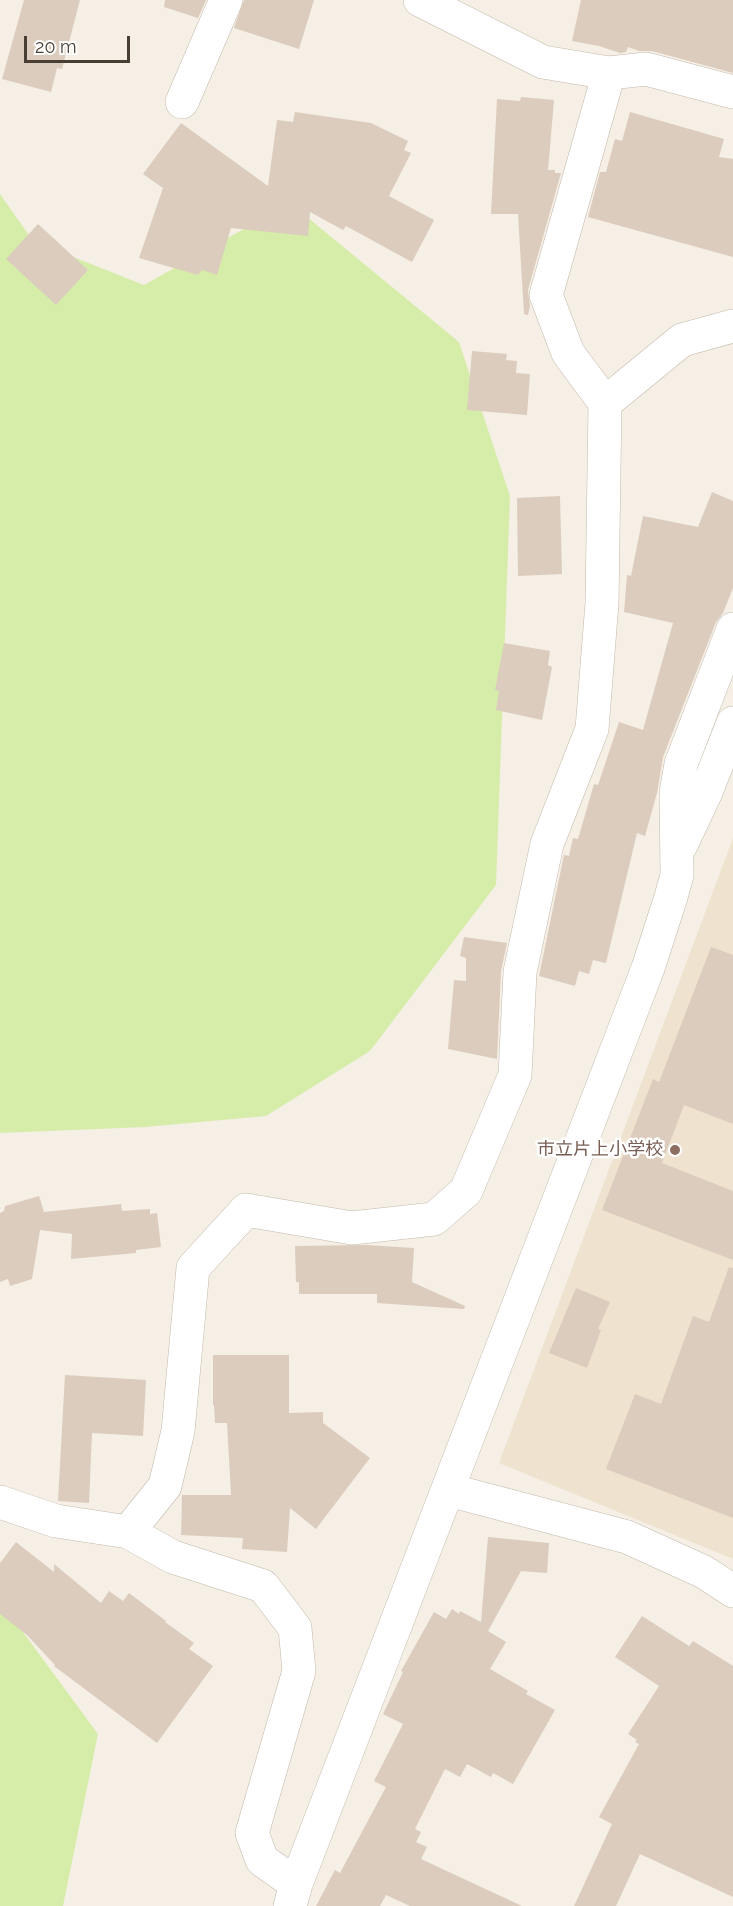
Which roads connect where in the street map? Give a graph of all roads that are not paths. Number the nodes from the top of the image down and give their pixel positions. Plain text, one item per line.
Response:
1 (226, 0) edge
2 (420, 0) edge
3 (609, 73) junction
4 (733, 92) edge
5 (182, 102) dead end
6 (733, 326) edge
7 (605, 403) junction
8 (733, 629) edge
9 (733, 723) edge
10 (678, 852) junction
11 (449, 1490) junction
12 (0, 1502) edge
13 (128, 1532) junction
14 (733, 1591) edge
15 (293, 1895) edge

1 - 5 street
2 - 3 street
3 - 4 street
3 - 7 street
6 - 7 street
7 - 13 street
8 - 10 street
9 - 10 street
10 - 11 street
11 - 14 street
11 - 15 street
12 - 13 street
13 - 15 street

